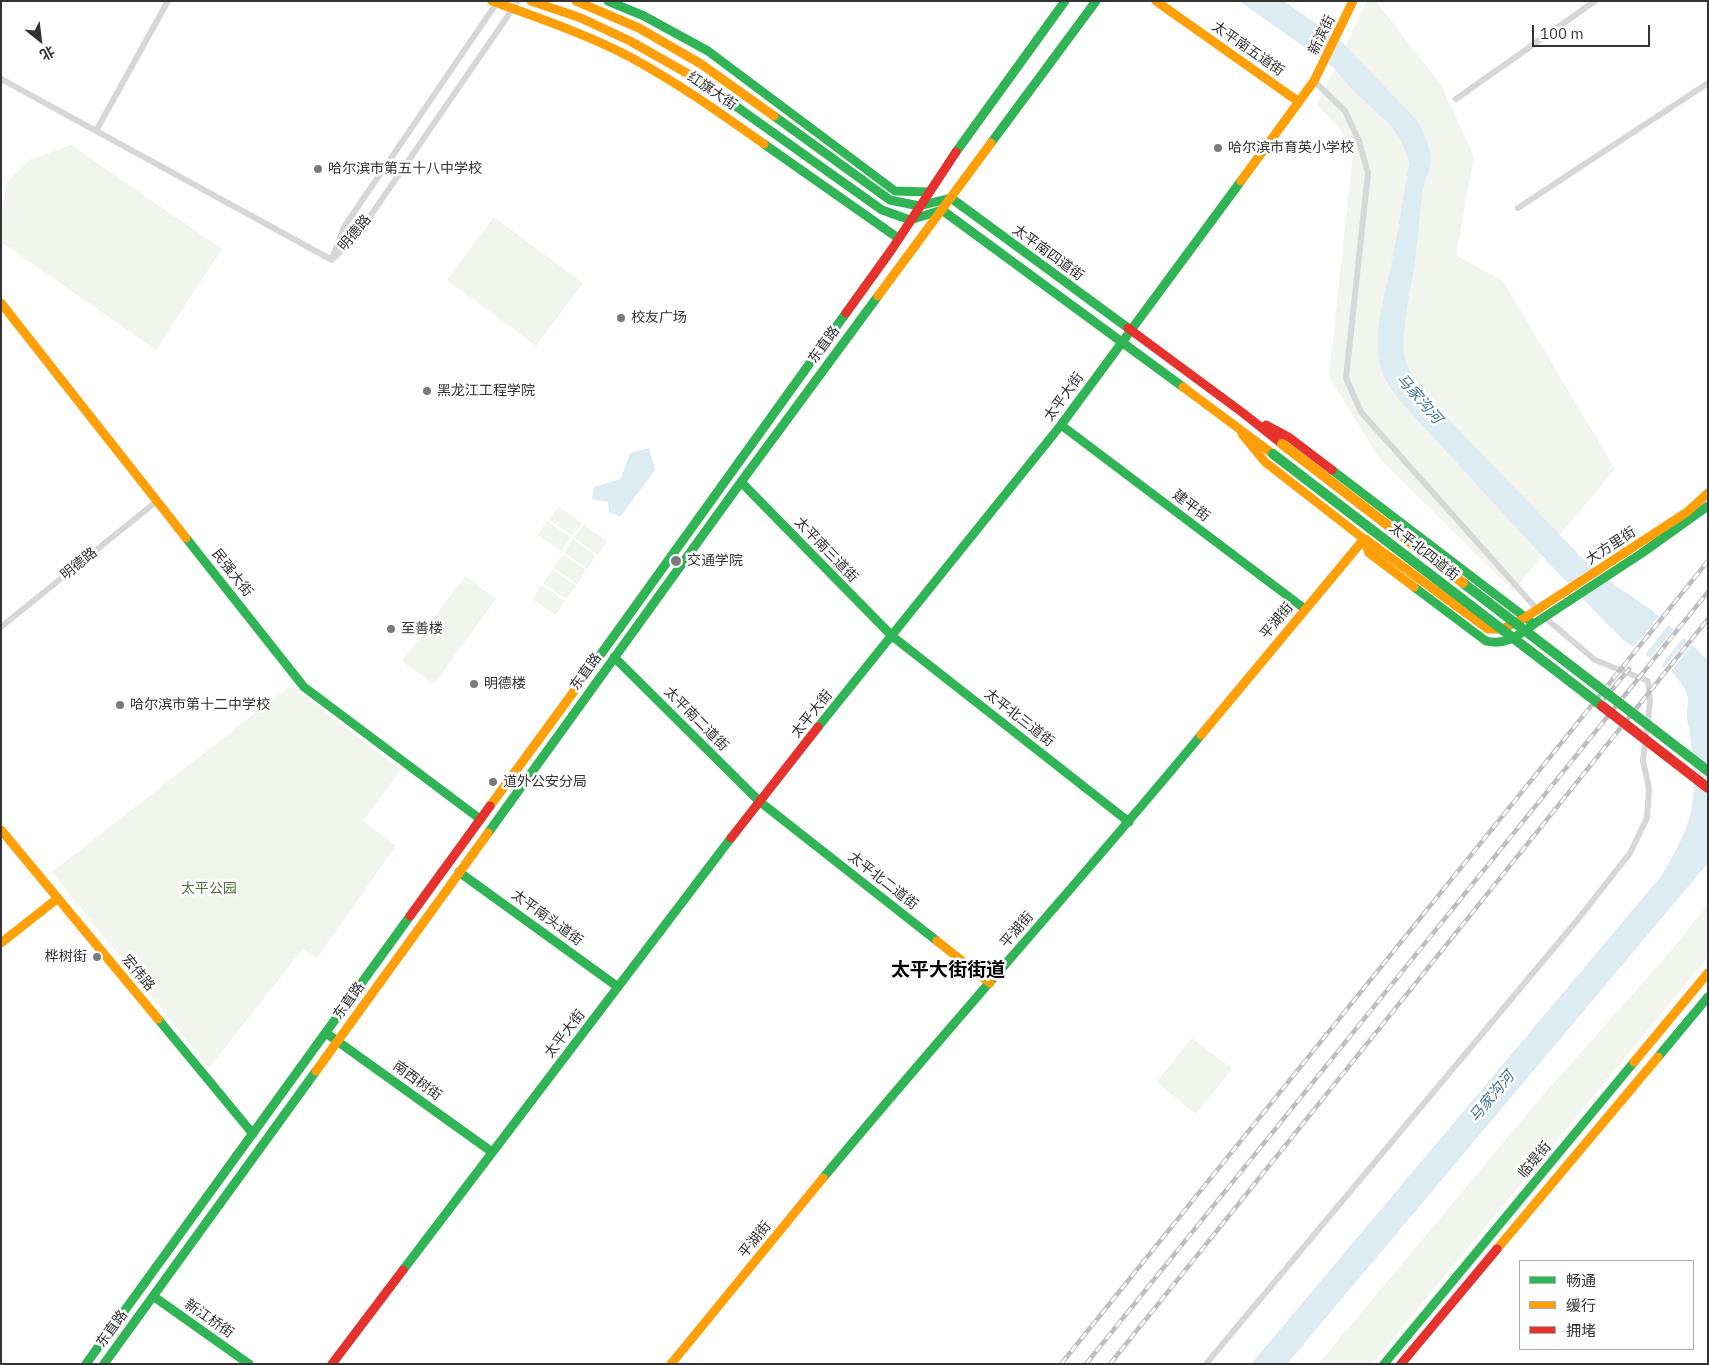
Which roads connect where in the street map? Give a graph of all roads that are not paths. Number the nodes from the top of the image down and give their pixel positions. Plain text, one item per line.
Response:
1 (168, 1) edge
2 (532, 1) edge
3 (576, 1) edge
4 (608, 1) edge
5 (1065, 1) edge
6 (1096, 1) edge
7 (1156, 1) edge
8 (1353, 1) edge
9 (1595, 1) edge
10 (496, 2) edge
11 (516, 5) edge
12 (1, 79) edge
13 (1314, 81) junction
14 (1708, 83) edge
15 (1456, 99) dead end
16 (1299, 102) junction
17 (96, 131) junction
18 (928, 192) junction
19 (950, 198) junction
20 (919, 206) junction
21 (1518, 208) dead end
22 (942, 210) junction
23 (910, 220) junction
24 (898, 238) junction
25 (332, 260) junction
26 (1, 303) edge
27 (1130, 330) junction
28 (1121, 342) junction
29 (1243, 413) junction
30 (1230, 420) junction
31 (1061, 425) junction
32 (741, 482) junction
33 (1708, 493) edge
34 (157, 501) junction
35 (1708, 506) edge
36 (1364, 539) junction
37 (1624, 559) junction
38 (1305, 609) junction
39 (1541, 614) junction
40 (1530, 621) junction
41 (1, 627) edge
42 (892, 636) junction
43 (614, 657) junction
44 (1708, 771) edge
45 (1708, 788) edge
46 (759, 801) junction
47 (480, 819) junction
48 (1129, 822) junction
49 (1, 830) edge
50 (458, 872) junction
51 (58, 898) junction
52 (1, 943) edge
53 (1708, 973) edge
54 (990, 983) junction
55 (618, 988) junction
56 (1708, 998) edge
57 (326, 1033) junction
58 (336, 1041) junction
59 (253, 1134) junction
60 (492, 1152) junction
61 (153, 1296) junction
62 (86, 1364) edge
63 (104, 1364) edge
64 (249, 1364) edge
65 (332, 1364) edge
66 (671, 1364) edge
67 (1206, 1364) edge
68 (1384, 1364) edge
69 (1402, 1364) edge

1 - 17 street
2 - 23 main road, 红旗大街
3 - 20 main road, 红旗大街
4 - 18 main road, 红旗大街
5 - 18 main road, 东直路
6 - 19 main road, 东直路
7 - 16 main road, 太平南五道街
8 - 13 main road, 新滨街
9 - 15 street
10 - 11 main road, 红旗大街
10 - 25 street, 明德路
11 - 24 main road, 红旗大街
11 - 25 street, 明德路
12 - 17 street
13 - 16 main road, 太平大街
13 - 39 street
14 - 21 street
16 - 27 main road, 太平大街
17 - 25 street
18 - 20 main road, 东直路
19 - 20 main road
19 - 22 main road, 东直路
19 - 27 main road, 太平南四道街
20 - 23 main road, 东直路
22 - 23 main road
22 - 28 main road, 太平南四道街
22 - 32 main road, 东直路
23 - 24 main road, 东直路
24 - 47 main road, 东直路
26 - 34 main road, 民强大街
27 - 28 main road, 太平大街
27 - 29 main road, 太平北四道街
28 - 30 main road, 太平北四道街
28 - 31 main road, 太平大街
29 - 40 main road
29 - 44 main road, 太平北四道街, bridge
30 - 36 main road, 大方里街
30 - 45 main road, 太平北四道街, bridge
31 - 38 main road, 建平街
31 - 42 main road, 太平大街
32 - 42 main road, 太平南三道街
32 - 43 main road, 东直路
33 - 37 main road, 大方里街
34 - 41 street, 明德路
34 - 47 main road, 民强大街
35 - 37 main road, 大方里街
36 - 38 main road, 平湖街
36 - 40 main road, 大方里街
37 - 39 main road, 大方里街
38 - 48 main road, 平湖街
39 - 40 main road, 大方里街
39 - 67 street
42 - 46 main road, 太平大街
42 - 48 main road, 太平北三道街
43 - 46 main road, 太平南二道街
43 - 50 main road, 东直路
46 - 54 main road, 太平北二道街
46 - 55 main road, 太平大街
47 - 57 main road, 东直路
48 - 54 main road, 平湖街
49 - 51 main road, 宏伟路
50 - 55 main road, 太平南头道街
50 - 58 main road, 东直路
51 - 52 main road
51 - 59 main road, 宏伟路
53 - 68 main road, 临堤街
54 - 66 main road, 平湖街
55 - 60 main road, 太平大街
56 - 69 main road, 临堤街
57 - 58 main road, 南西树街
57 - 59 main road, 东直路
58 - 60 main road, 南西树街
58 - 61 main road, 东直路
59 - 62 main road, 东直路
60 - 65 main road, 太平大街
61 - 63 main road, 东直路
61 - 64 main road, 新江桥街

